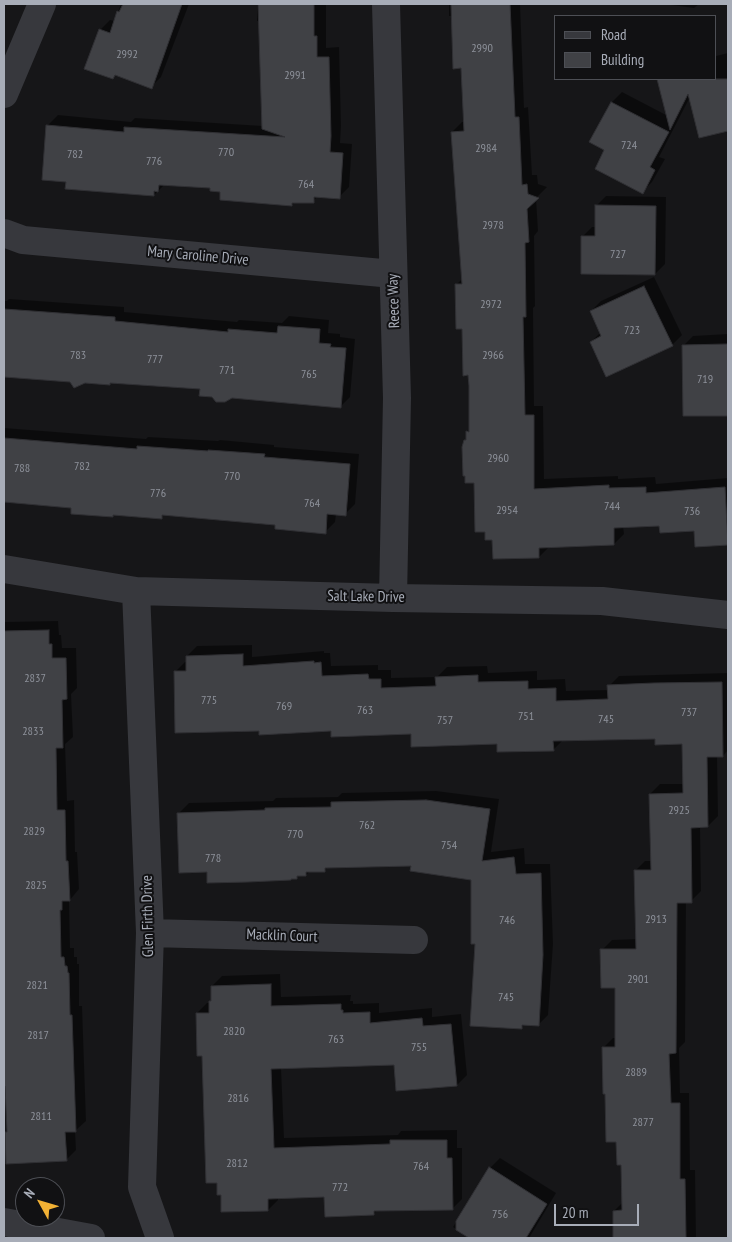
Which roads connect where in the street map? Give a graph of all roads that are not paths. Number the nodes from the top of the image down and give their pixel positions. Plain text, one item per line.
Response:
1 (42, 4) edge
2 (386, 4) edge
3 (4, 94) edge
4 (4, 233) edge
5 (393, 274) junction
6 (4, 569) edge
7 (136, 591) junction
8 (393, 598) junction
9 (728, 615) edge
10 (150, 933) junction
11 (414, 940) dead end
12 (4, 1222) edge
13 (91, 1238) edge
14 (160, 1238) edge

1 - 3 street
2 - 5 street, Reece Way
4 - 5 street, Mary Caroline Drive
5 - 8 street, Reece Way
6 - 7 street, Salt Lake Drive
7 - 8 street, Salt Lake Drive
7 - 10 street, Glen Firth Drive
8 - 9 street, Salt Lake Drive
10 - 11 street, Macklin Court
10 - 14 street, Glen Firth Drive
12 - 13 street

